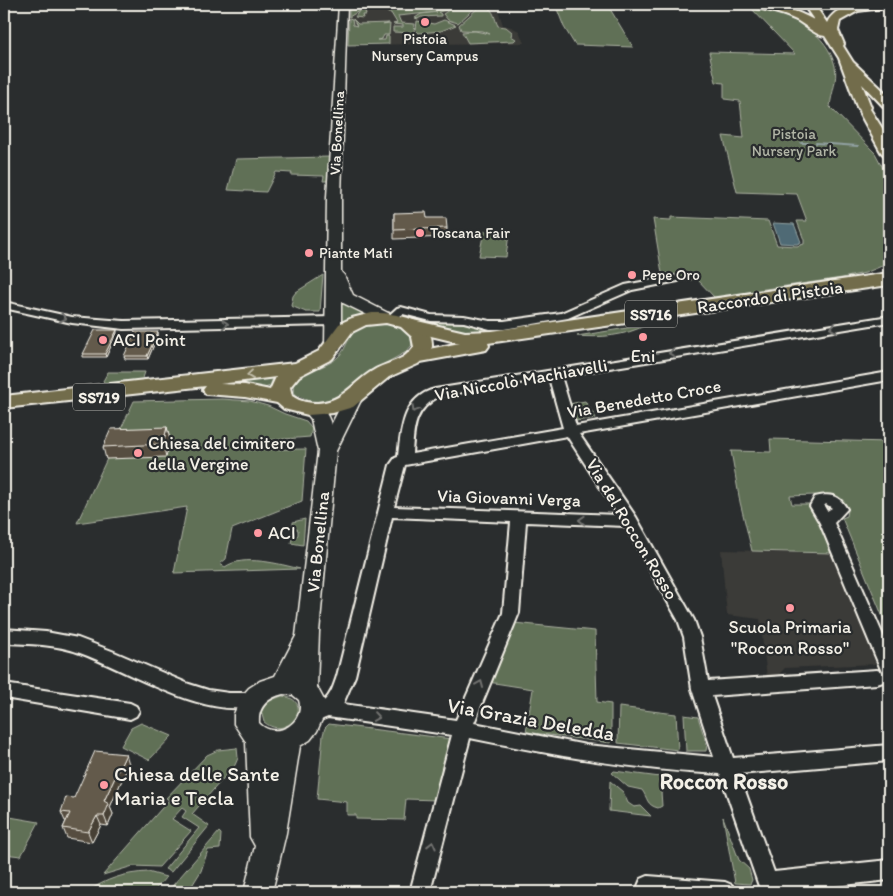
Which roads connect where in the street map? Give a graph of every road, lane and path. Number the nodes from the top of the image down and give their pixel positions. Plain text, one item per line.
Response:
1 (343, 4) edge
2 (753, 4) edge
3 (889, 4) edge
4 (809, 5) edge
5 (843, 55) junction
6 (889, 104) edge
7 (886, 141) edge
8 (889, 152) edge
9 (332, 263) junction
10 (889, 270) edge
11 (674, 279) dead end
12 (889, 279) edge
13 (889, 286) edge
14 (811, 290) junction
15 (889, 293) edge
16 (9, 306) edge
17 (751, 306) junction
18 (389, 318) junction
19 (333, 321) junction
20 (886, 323) edge
21 (413, 326) junction
22 (333, 347) junction
23 (415, 357) junction
24 (298, 368) junction
25 (554, 373) junction
26 (889, 376) edge
27 (283, 398) junction
28 (353, 398) junction
29 (4, 402) edge
30 (4, 408) edge
31 (312, 409) junction
32 (570, 430) junction
33 (327, 451) junction
34 (405, 459) junction
35 (386, 512) junction
36 (519, 518) junction
37 (631, 521) junction
38 (827, 523) dead end
39 (4, 636) edge
40 (883, 673) edge
41 (701, 689) junction
42 (4, 691) edge
43 (308, 700) junction
44 (130, 710) dead end
45 (252, 718) junction
46 (462, 729) junction
47 (288, 739) junction
48 (889, 753) edge
49 (726, 766) junction
50 (265, 860) junction
51 (889, 870) edge
52 (648, 886) dead end
53 (769, 888) edge
54 (258, 892) edge
55 (420, 892) edge
56 (725, 892) edge

1 - 9 main road, Via Bonellina
2 - 5 highway
3 - 5 highway
4 - 5 highway
5 - 6 highway
5 - 7 highway
7 - 8 highway
9 - 18 main road, Via Bonellina
9 - 19 main road, Via Bonellina
10 - 14 highway
11 - 18 street
12 - 14 highway, Raccordo di Pistoia / SS716
13 - 17 highway, Raccordo di Pistoia / SS716
14 - 21 highway, Raccordo di Pistoia / SS716
15 - 17 highway
16 -> 19 street
17 - 23 highway, Raccordo di Pistoia / SS716
18 - 21 main road
18 - 22 main road
19 - 22 main road, Via Bonellina
20 -> 25 street, Via Niccolò Machiavelli
21 - 23 main road
22 - 24 main road
23 - 28 main road
24 - 27 main road
24 -> 29 main road, SS719
25 - 32 street, Via del Roccon Rosso
25 -> 34 street, Via Niccolò Machiavelli
26 - 32 street, Via Benedetto Croce
27 - 30 main road, SS719
27 - 31 main road
28 - 31 main road
28 - 33 main road, Via Bonellina
31 - 33 main road, Via Bonellina
32 - 34 street, Via Benedetto Croce
32 - 37 street, Via del Roccon Rosso
33 - 43 main road, Via Bonellina
34 - 35 street, Via Niccolò Machiavelli
35 - 36 street, Via Giovanni Verga
35 - 43 street, Via Niccolò Machiavelli
37 -> 36 street, Via Giovanni Verga
46 -> 36 street
37 - 41 street, Via del Roccon Rosso
38 - 40 street
39 - 45 street
40 - 41 street
41 - 49 street, Via del Roccon Rosso
42 - 44 street
43 - 45 main road
43 -> 46 street, Via Grazia Deledda
43 - 47 main road
45 - 47 main road
45 - 50 main road
46 - 49 street, Via Grazia Deledda
55 -> 46 street
47 - 50 main road
48 - 49 street, Via Grazia Deledda
49 - 53 street, Via del Roccon Rosso
50 - 54 main road
51 - 53 street
52 - 56 street

